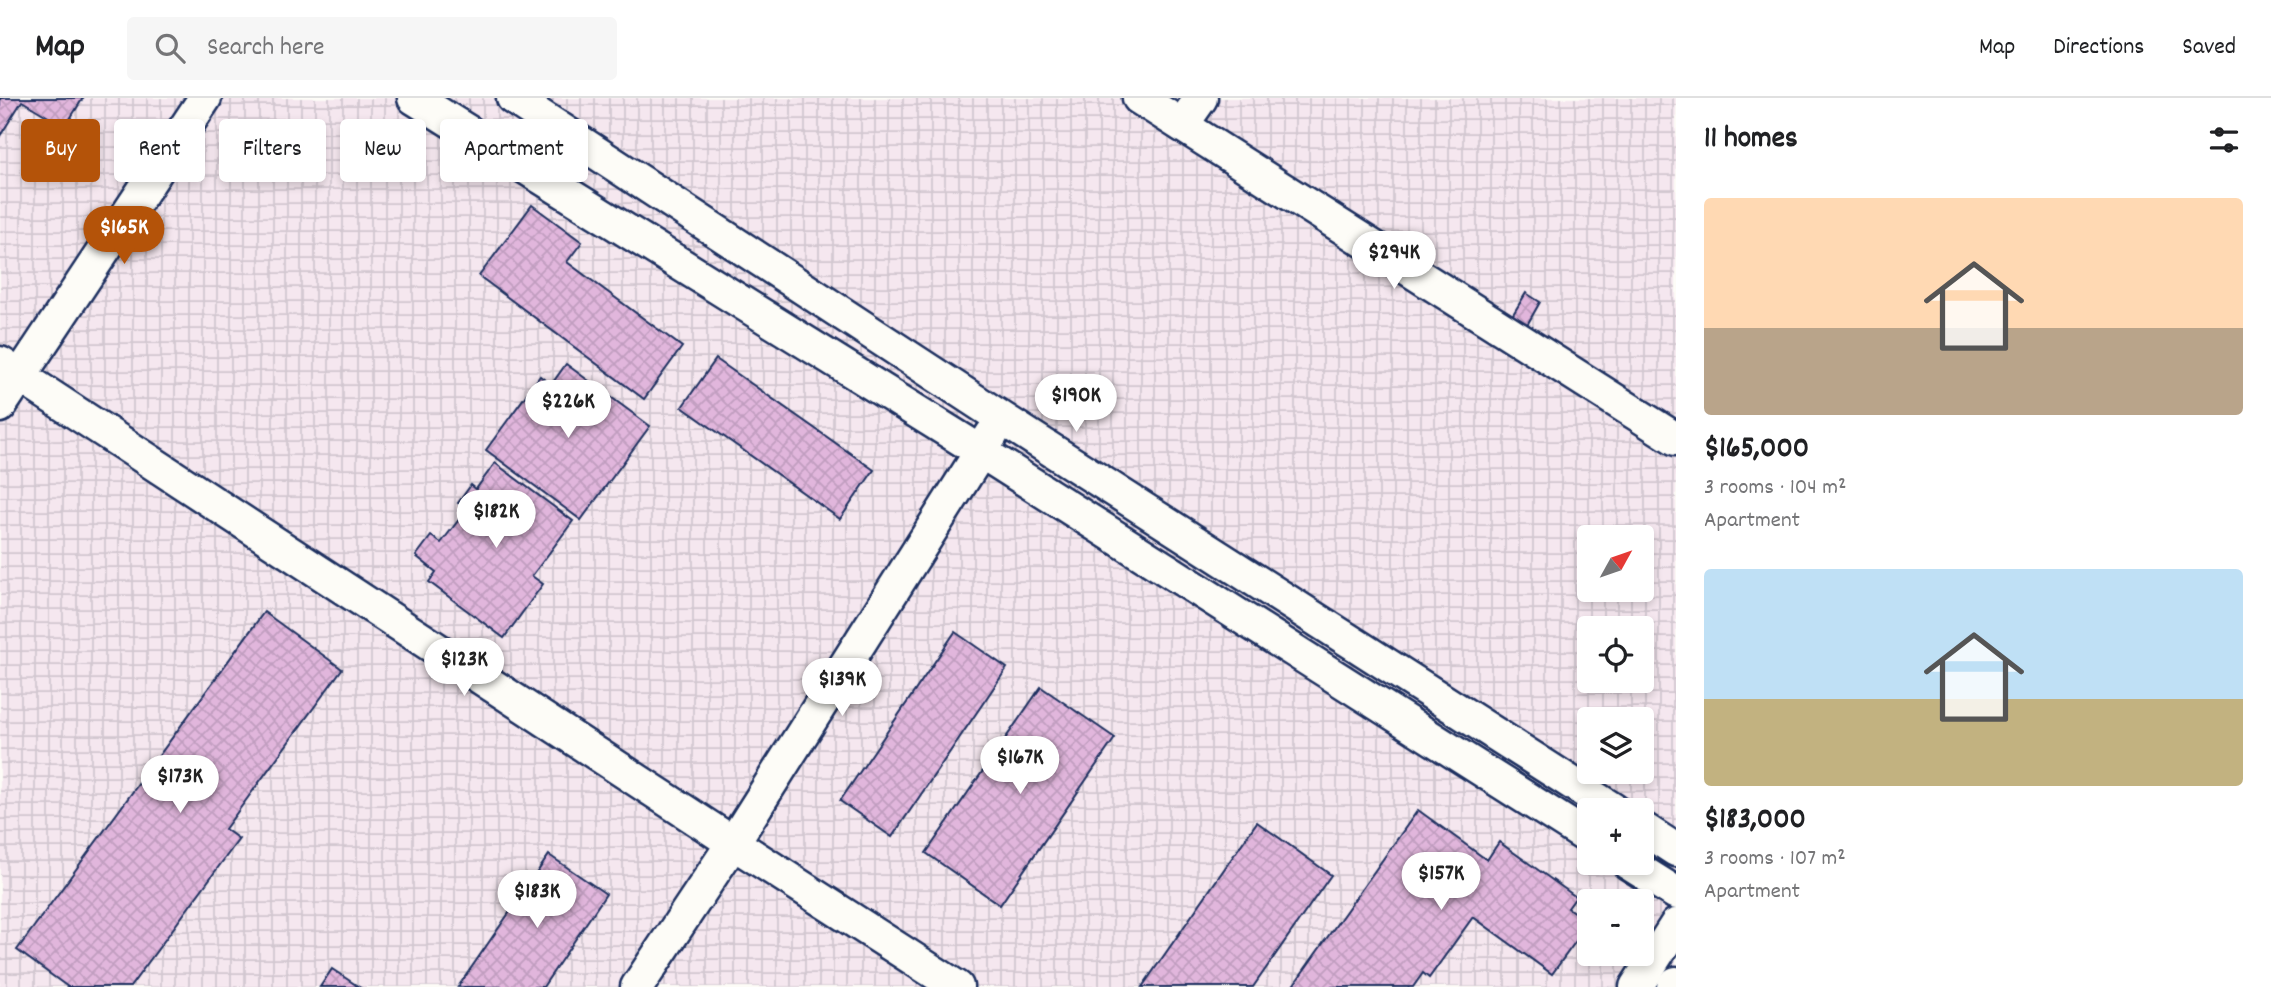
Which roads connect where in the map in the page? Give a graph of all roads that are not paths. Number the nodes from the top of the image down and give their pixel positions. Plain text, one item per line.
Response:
1 (205, 98) edge
2 (414, 98) edge
3 (513, 98) edge
4 (1139, 98) edge
5 (1200, 98) edge
6 (1182, 125) junction
7 (10, 369) edge
8 (0, 406) edge
9 (1003, 419) junction
10 (1676, 439) edge
11 (980, 451) junction
12 (1595, 798) edge
13 (1577, 830) edge
14 (1654, 836) edge
15 (733, 843) junction
16 (1676, 850) edge
17 (1647, 875) edge
18 (1676, 893) edge
19 (1676, 925) edge
20 (637, 987) edge
21 (957, 987) edge
22 (1636, 987) edge

1 - 7 street
2 - 11 street
3 - 9 street
4 - 6 street
5 - 6 street
6 - 10 street
7 - 8 street
7 - 15 street
9 - 11 street
9 - 12 street
11 - 13 street
11 - 15 street
14 - 16 street
15 - 20 street
15 - 21 street
17 - 18 street
19 - 22 street

